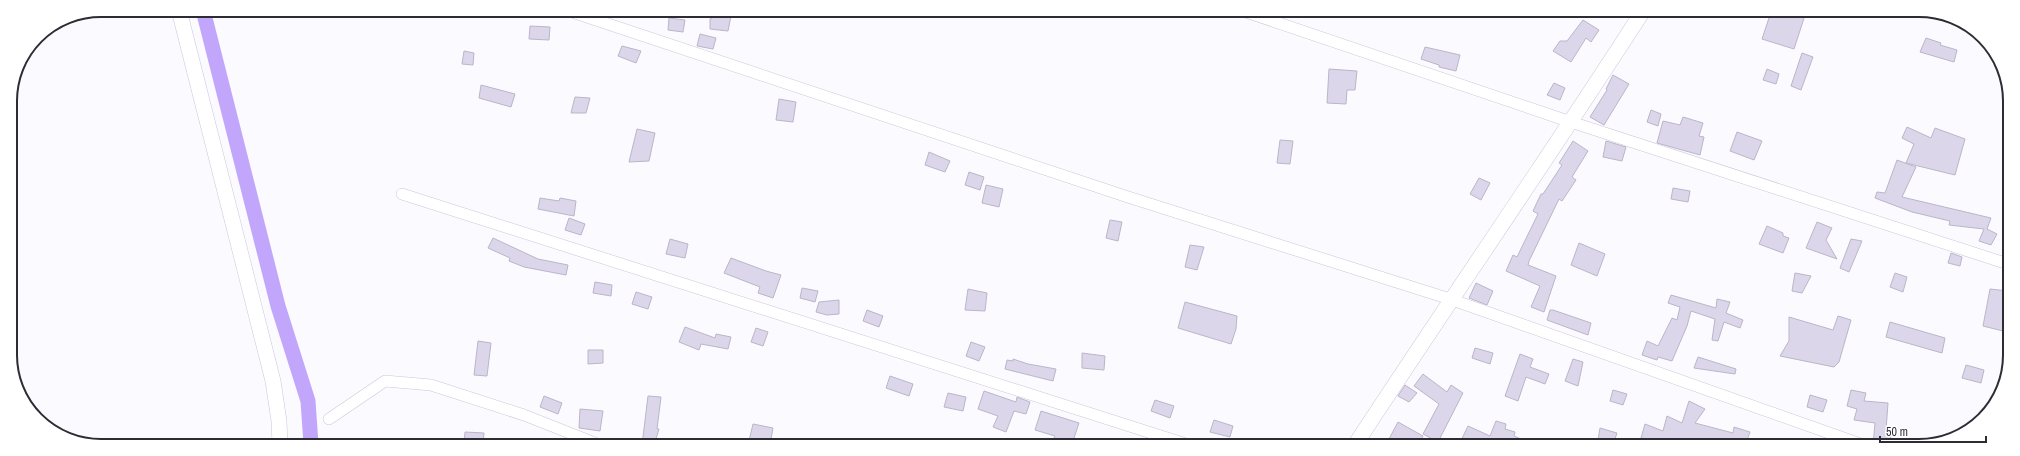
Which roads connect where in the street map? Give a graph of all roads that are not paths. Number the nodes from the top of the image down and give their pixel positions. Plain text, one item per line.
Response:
1 (181, 17) edge
2 (587, 17) edge
3 (1260, 17) edge
4 (1640, 17) edge
5 (1572, 122) junction
6 (402, 194) dead end
7 (2003, 262) edge
8 (1450, 299) junction
9 (329, 419) dead end
10 (280, 439) edge
11 (585, 439) edge
12 (1170, 439) edge
13 (1359, 439) edge
14 (1846, 439) edge

1 - 10 street
2 - 8 street
3 - 5 street
4 - 5 street
5 - 7 street
5 - 8 street
6 - 12 street
8 - 13 street
8 - 14 street
9 - 11 street

